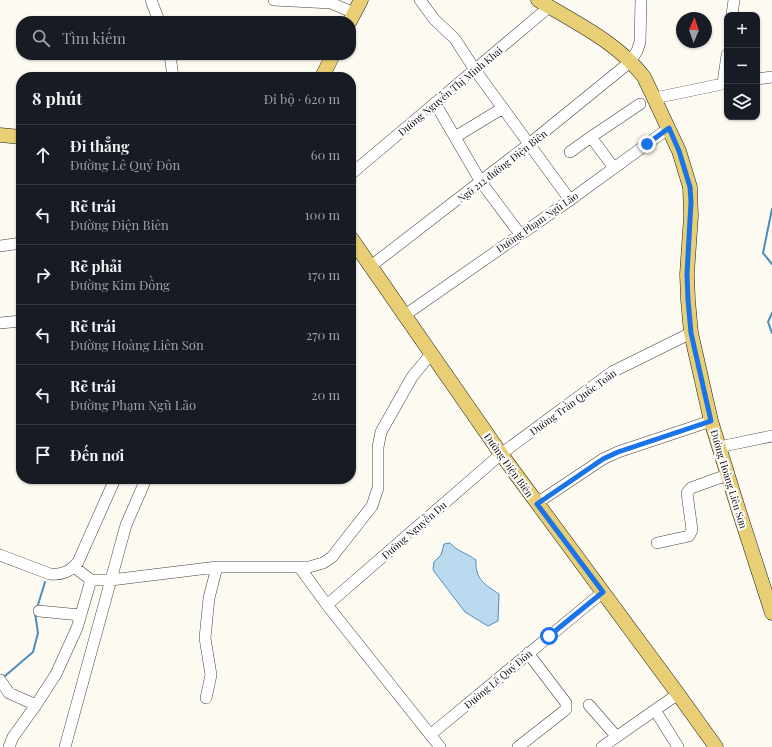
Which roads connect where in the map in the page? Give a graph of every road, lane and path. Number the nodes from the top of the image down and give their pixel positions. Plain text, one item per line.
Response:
1 (151, 0) edge
2 (274, 0) edge
3 (361, 0) edge
4 (420, 0) edge
5 (641, 0) edge
6 (734, 0) edge
7 (544, 3) edge
8 (732, 12) edge
9 (157, 16) edge
10 (350, 16) edge
11 (353, 16) edge
12 (171, 60) edge
13 (330, 60) edge
14 (630, 62) junction
15 (475, 70) junction
16 (172, 72) edge
17 (324, 72) edge
18 (772, 77) edge
19 (760, 79) edge
20 (724, 83) edge
21 (655, 98) junction
22 (435, 104) junction
23 (640, 104) dead end
24 (503, 108) junction
25 (669, 128) junction
26 (0, 135) edge
27 (16, 137) edge
28 (455, 137) junction
29 (591, 138) junction
30 (529, 144) junction
31 (570, 152) dead end
32 (614, 168) junction
33 (356, 170) edge
34 (481, 182) junction
35 (570, 200) junction
36 (520, 234) junction
37 (16, 244) edge
38 (356, 245) edge
39 (0, 246) edge
40 (371, 266) junction
41 (405, 315) junction
42 (16, 321) edge
43 (0, 323) edge
44 (691, 333) junction
45 (432, 354) junction
46 (711, 421) junction
47 (772, 436) edge
48 (719, 447) junction
49 (501, 454) junction
50 (727, 475) junction
51 (113, 484) edge
52 (144, 484) edge
53 (537, 504) junction
54 (657, 543) dead end
55 (0, 555) edge
56 (216, 567) junction
57 (74, 568) junction
58 (300, 568) junction
59 (91, 580) junction
60 (111, 580) junction
61 (603, 592) junction
62 (327, 605) junction
63 (38, 611) dead end
64 (772, 613) edge
65 (80, 615) junction
66 (528, 653) junction
67 (0, 680) edge
68 (678, 694) junction
69 (206, 698) dead end
70 (36, 705) junction
71 (589, 706) dead end
72 (655, 710) junction
73 (430, 735) junction
74 (616, 736) junction
75 (9, 747) edge
76 (65, 747) edge
77 (440, 747) edge
78 (518, 747) edge
79 (602, 747) edge
80 (678, 747) edge
81 (716, 747) edge

1 - 9 street
2 - 10 street
3 - 11 main road
4 - 15 street
5 - 14 street
6 - 8 street
7 - 14 main road, Đường Hoàng Liên Sơn
7 - 15 street, Đường Nguyễn Thị Minh Khai
12 - 16 street
13 - 17 main road
14 - 21 main road, Đường Hoàng Liên Sơn
14 - 30 street, Ngõ 212 đường Điện Biên
15 - 22 street, Đường Nguyễn Thị Minh Khai
15 - 24 street
18 - 19 street
20 - 21 street
21 - 25 main road, Đường Hoàng Liên Sơn
22 - 28 street
22 - 33 street, Đường Nguyễn Thị Minh Khai
23 - 29 street
24 - 28 street
24 - 30 street
25 - 32 street, Đường Phạm Ngũ Lão
25 - 44 main road, Đường Hoàng Liên Sơn
26 - 27 main road
28 - 34 street
29 - 31 street
29 - 32 street
30 - 34 street, Ngõ 212 đường Điện Biên
30 - 35 street
32 - 35 street, Đường Phạm Ngũ Lão
34 - 36 street
34 - 40 street, Ngõ 212 đường Điện Biên
35 - 36 street, Đường Phạm Ngũ Lão
36 - 41 street, Đường Phạm Ngũ Lão
37 - 39 street
38 - 40 main road, Đường Điện Biên
40 - 41 main road, Đường Điện Biên
41 - 45 main road, Đường Điện Biên
42 - 43 street
44 - 46 main road, Đường Hoàng Liên Sơn
44 - 49 street, Đường Trần Quốc Toản
45 - 49 main road, Đường Điện Biên
45 - 58 street
46 - 48 main road, Đường Hoàng Liên Sơn
46 - 53 street
47 - 48 street
48 - 50 main road, Đường Hoàng Liên Sơn
49 - 53 main road, Đường Điện Biên
49 - 62 street, Đường Nguyễn Du
50 - 54 street
50 - 64 main road, Đường Hoàng Liên Sơn
51 - 57 street
52 - 60 street
53 - 61 main road, Đường Điện Biên
55 - 57 street
56 - 58 street
56 - 60 street
56 - 69 street
57 - 59 street
58 - 62 street
59 - 60 street
59 - 65 street
60 - 76 street
61 - 66 street, Đường Lê Quý Đôn
61 - 68 main road, Đường Điện Biên
62 - 73 street
63 - 65 street
65 - 70 street
66 - 73 street, Đường Lê Quý Đôn
66 - 78 street
67 - 70 street
68 - 72 street
68 - 81 main road, Đường Điện Biên
70 - 75 street
71 - 74 street
72 - 74 street
72 - 80 street
73 - 77 street
74 - 79 street

